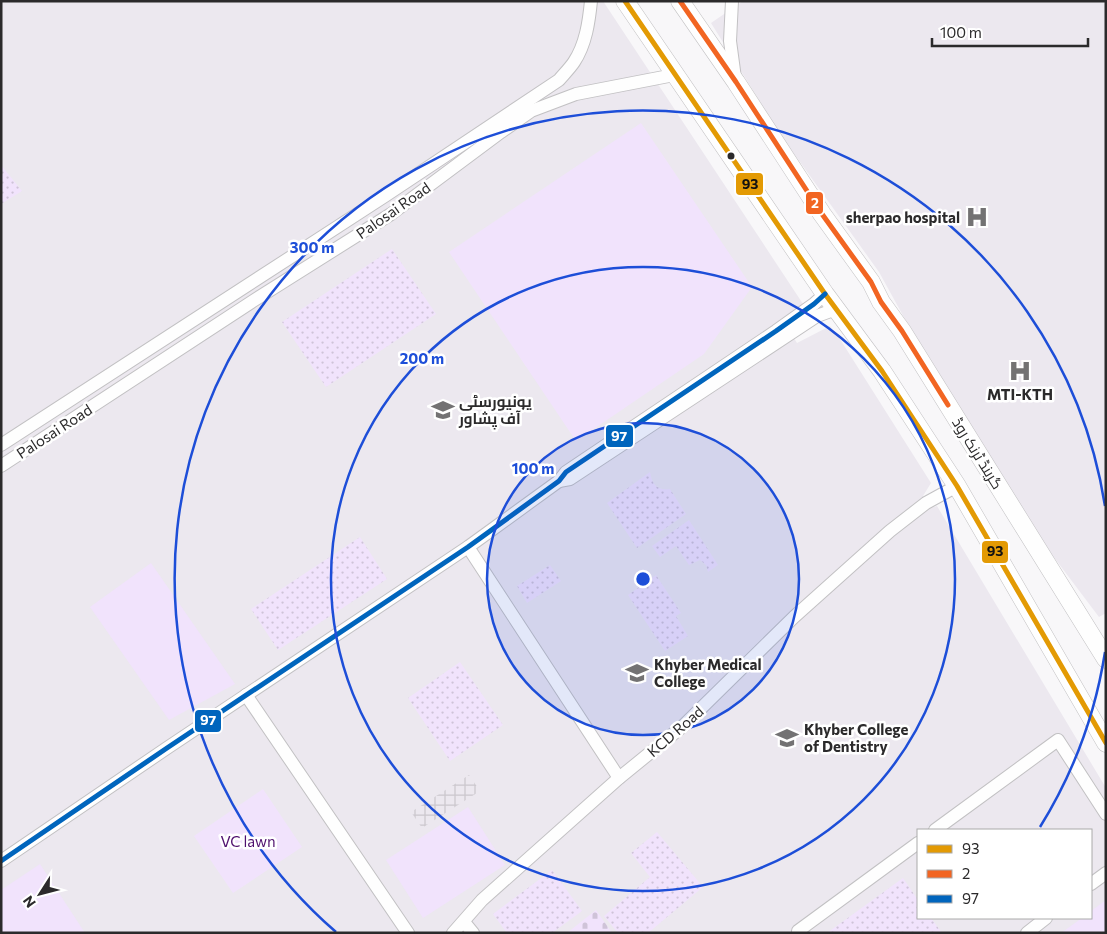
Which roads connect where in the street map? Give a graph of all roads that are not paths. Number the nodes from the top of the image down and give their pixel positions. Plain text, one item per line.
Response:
1 (591, 1) edge
2 (625, 1) edge
3 (680, 1) edge
4 (732, 1) edge
5 (674, 75) junction
6 (736, 82) junction
7 (497, 127) junction
8 (825, 294) junction
9 (836, 308) junction
10 (1, 445) edge
11 (1, 466) edge
12 (560, 482) junction
13 (956, 486) junction
14 (468, 547) junction
15 (1105, 657) edge
16 (246, 695) junction
17 (1081, 701) junction
18 (1106, 731) edge
19 (1106, 742) edge
20 (619, 778) junction
21 (1106, 814) edge
22 (936, 829) edge
23 (917, 844) edge
24 (1, 861) edge
25 (1106, 873) edge
26 (1092, 883) edge
27 (1045, 919) edge
28 (464, 922) junction
29 (408, 933) edge
30 (453, 933) edge
31 (473, 933) edge
32 (800, 933) edge
33 (1027, 933) edge

1 - 7 street
2 - 5 highway
3 - 6 highway, گرینڈ ٹرنک روڈ
4 - 6 street
5 - 7 street, Palosai Road
5 - 8 highway
6 - 15 highway, گرینڈ ٹرنک روڈ
7 - 10 street
7 - 11 street, Palosai Road
8 - 9 highway
8 - 12 street
9 - 12 street
9 - 13 highway
12 - 14 street
13 - 17 highway
13 - 20 street, KCD Road
14 - 16 street
14 - 20 street
16 - 24 street
16 - 29 street
17 - 18 highway
17 - 19 highway
20 - 28 street, KCD Road
21 - 22 street
23 - 32 street
25 - 26 street
27 - 33 street
28 - 30 street, KCD Road
28 - 31 street

